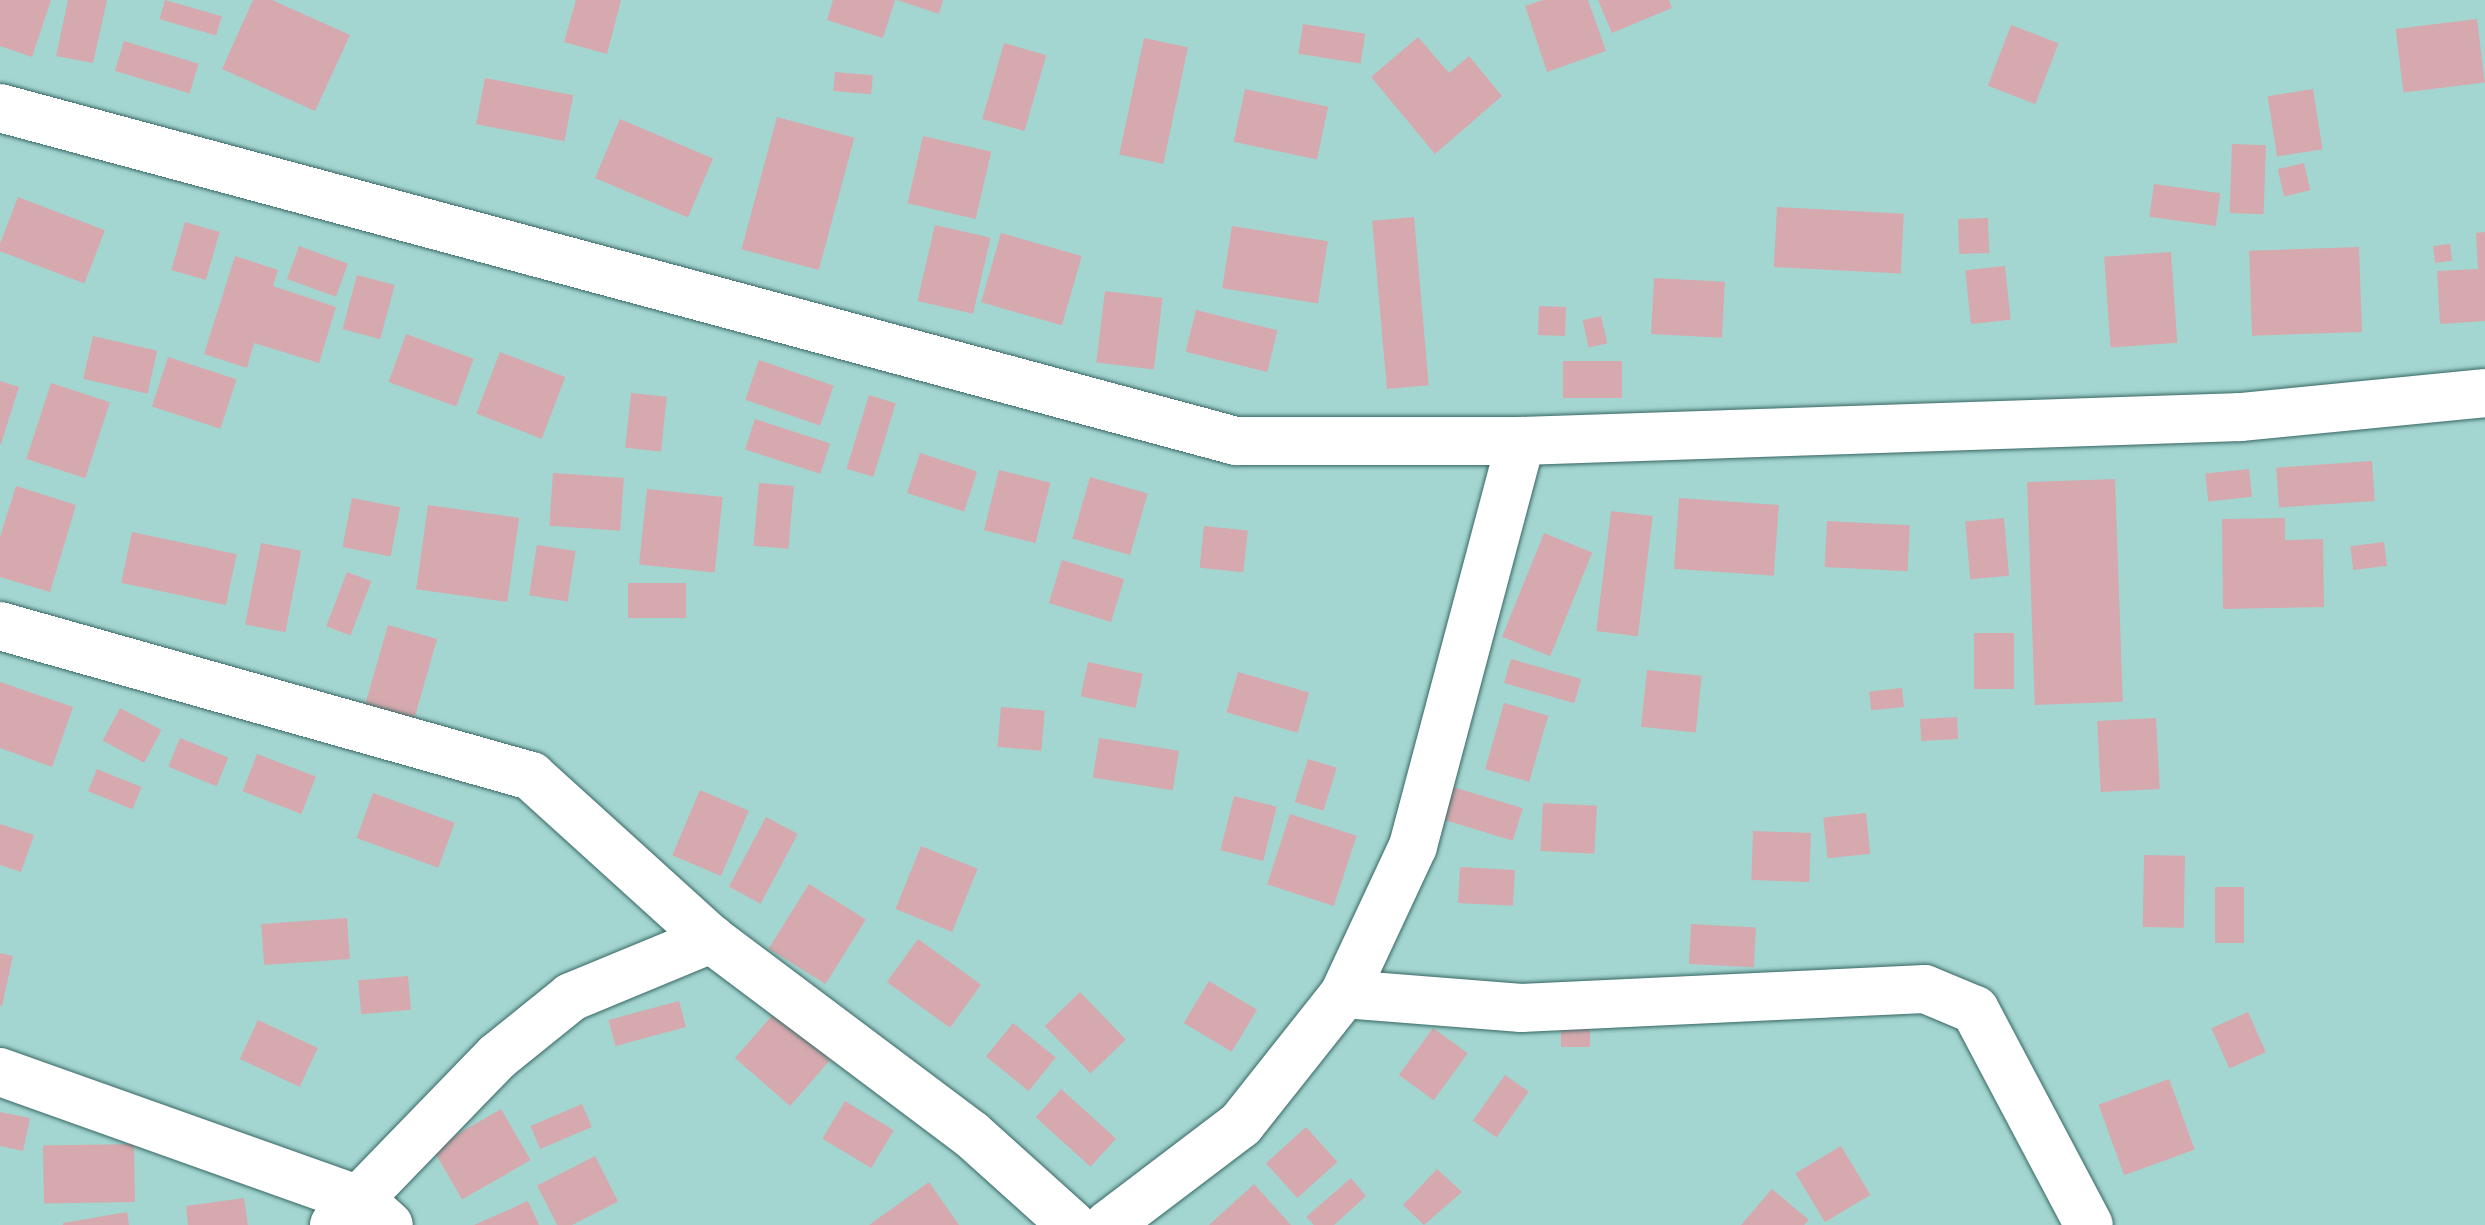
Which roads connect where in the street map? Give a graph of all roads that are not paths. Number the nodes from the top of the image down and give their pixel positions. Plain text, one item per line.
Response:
1 (0, 108) edge
2 (2485, 393) edge
3 (1521, 441) junction
4 (0, 626) edge
5 (711, 939) junction
6 (1344, 994) junction
7 (0, 1072) edge
8 (362, 1217) edge
9 (1072, 1225) edge
10 (1108, 1225) edge
11 (2089, 1225) edge

1 - 3 street
2 - 3 street
3 - 6 street
4 - 5 street
5 - 8 street
5 - 9 street
6 - 10 street
6 - 11 street
7 - 8 street

